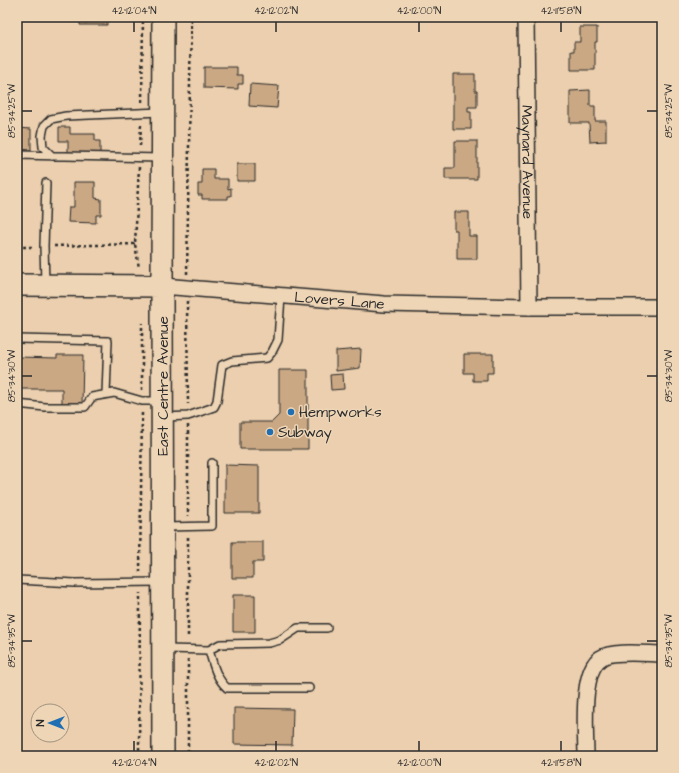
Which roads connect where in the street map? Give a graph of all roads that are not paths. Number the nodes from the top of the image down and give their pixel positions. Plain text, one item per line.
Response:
1 (163, 17) edge
2 (526, 17) edge
3 (163, 112) junction
4 (17, 156) edge
5 (52, 156) junction
6 (163, 158) junction
7 (46, 183) dead end
8 (17, 285) edge
9 (46, 285) junction
10 (153, 286) junction
11 (281, 296) junction
12 (529, 307) junction
13 (662, 307) edge
14 (17, 339) edge
15 (106, 394) junction
16 (17, 404) edge
17 (163, 409) junction
18 (212, 463) dead end
19 (163, 527) junction
20 (17, 580) edge
21 (163, 582) junction
22 (327, 628) dead end
23 (163, 649) junction
24 (209, 650) junction
25 (662, 654) edge
26 (309, 688) dead end
27 (163, 756) edge
28 (586, 756) edge

1 - 3 main road, East Centre Avenue
2 - 12 street, Maynard Avenue
3 - 5 lane
3 - 6 main road, East Centre Avenue
4 - 5 lane
5 - 6 lane
6 - 10 main road, East Centre Avenue
7 - 9 lane
8 - 9 main road, Lovers Lane
9 - 10 main road, Lovers Lane
10 - 11 street, Lovers Lane
10 - 17 main road, East Centre Avenue
11 - 12 street, Lovers Lane
11 - 17 lane
12 - 13 street, Lovers Lane
14 - 15 lane
15 - 16 lane
15 - 17 lane
17 - 19 main road, East Centre Avenue
18 - 19 lane
19 - 21 main road, East Centre Avenue
20 - 21 lane
21 - 23 main road, East Centre Avenue
22 - 24 lane
23 - 24 lane
23 - 27 main road, East Centre Avenue
24 - 26 lane
25 - 28 street

